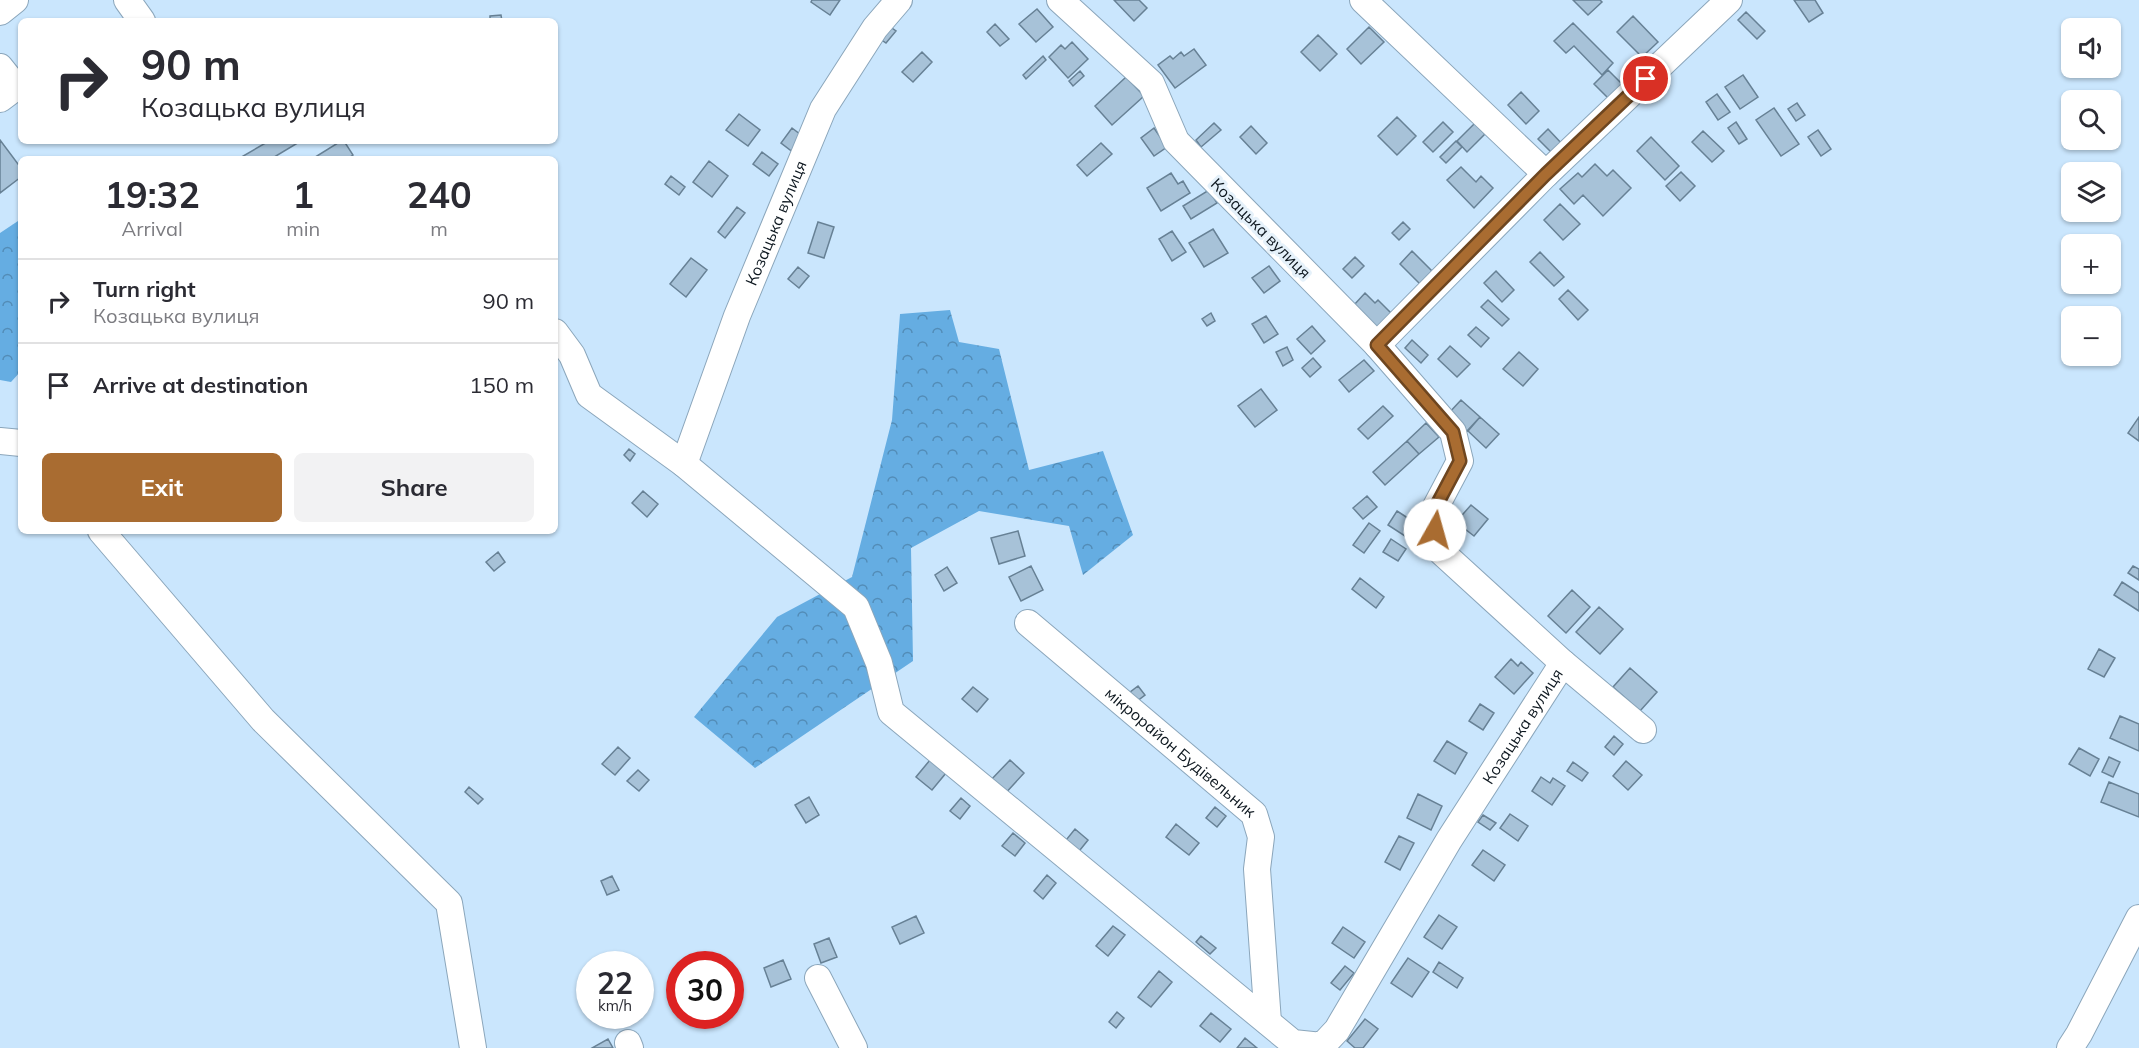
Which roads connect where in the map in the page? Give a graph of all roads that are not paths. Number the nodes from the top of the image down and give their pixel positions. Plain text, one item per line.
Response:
1 (15, 0) edge
2 (127, 0) edge
3 (899, 0) edge
4 (1060, 0) edge
5 (1363, 0) edge
6 (1729, 0) edge
7 (0, 12) edge
8 (140, 18) edge
9 (0, 67) edge
10 (0, 99) edge
11 (1546, 174) junction
12 (558, 336) edge
13 (1377, 345) junction
14 (0, 441) edge
15 (18, 443) edge
16 (684, 464) junction
17 (104, 534) edge
18 (1028, 623) dead end
19 (1563, 663) junction
20 (1643, 730) dead end
21 (2139, 918) edge
22 (818, 978) dead end
23 (1268, 1022) junction
24 (473, 1048) edge
25 (854, 1048) edge
26 (2070, 1048) edge

1 - 7 street
2 - 8 street
3 - 16 street, Козацька вулиця
4 - 13 street, Козацька вулиця
5 - 11 street
6 - 11 street
9 - 10 street
11 - 13 street
12 - 16 street
13 - 19 street, Козацька вулиця
14 - 15 street
16 - 23 street
17 - 24 street
18 - 23 street, мікрорайон Будівельник
19 - 20 street
19 - 23 street, Козацька вулиця
21 - 26 street
22 - 25 street

